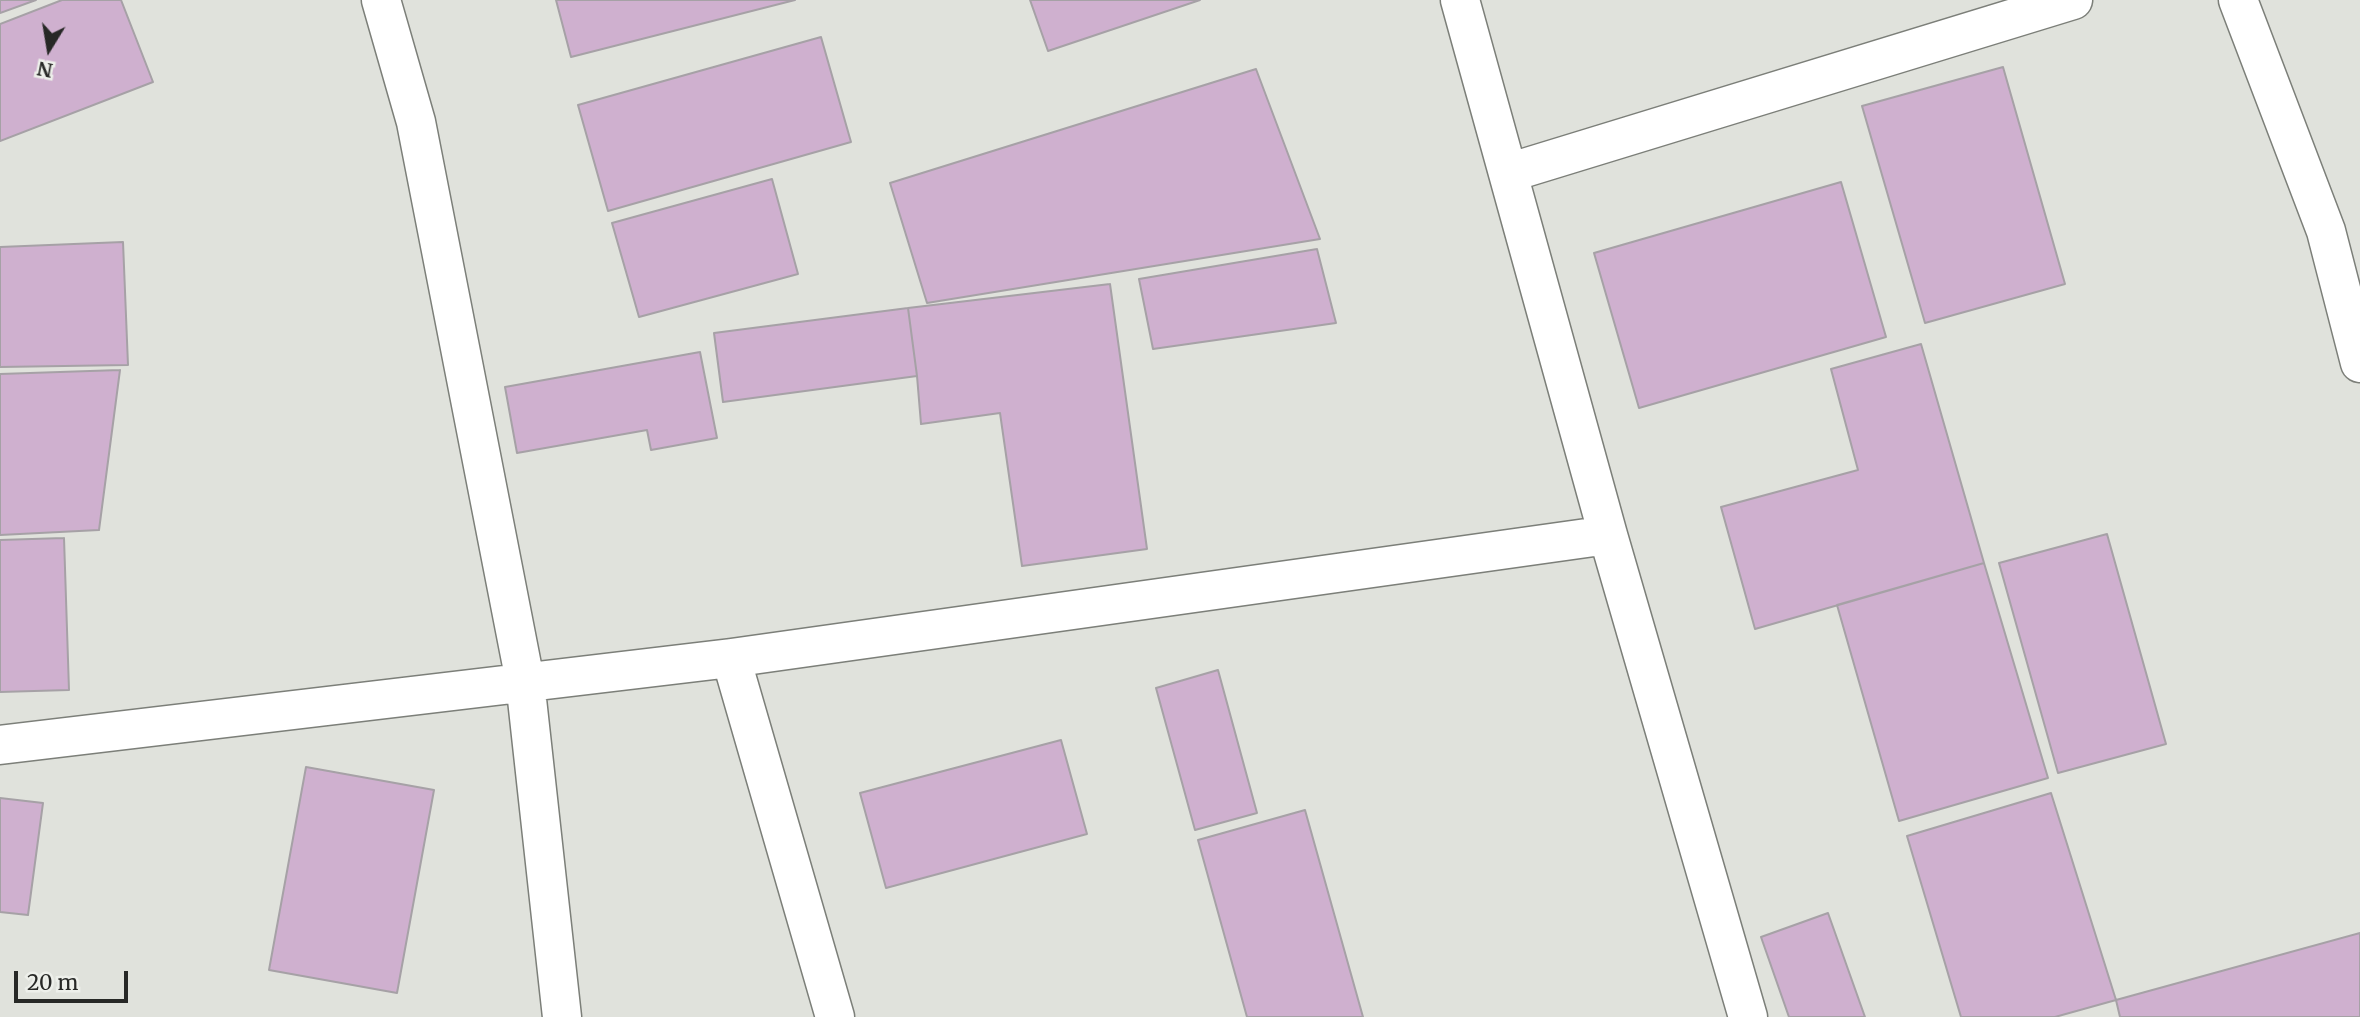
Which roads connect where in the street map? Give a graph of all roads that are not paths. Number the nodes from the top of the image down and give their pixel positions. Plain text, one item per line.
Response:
1 (380, 0) edge
2 (1460, 0) edge
3 (2073, 0) edge
4 (2238, 0) edge
5 (1508, 173) junction
6 (2360, 363) edge
7 (1608, 535) junction
8 (731, 658) junction
9 (525, 681) junction
10 (0, 745) edge
11 (562, 1017) edge
12 (835, 1017) edge
13 (1748, 1017) edge

1 - 9 street
2 - 5 street
3 - 5 street
4 - 6 street
5 - 7 street
7 - 8 street
7 - 13 street
8 - 9 street
8 - 12 street
9 - 10 street
9 - 11 street

